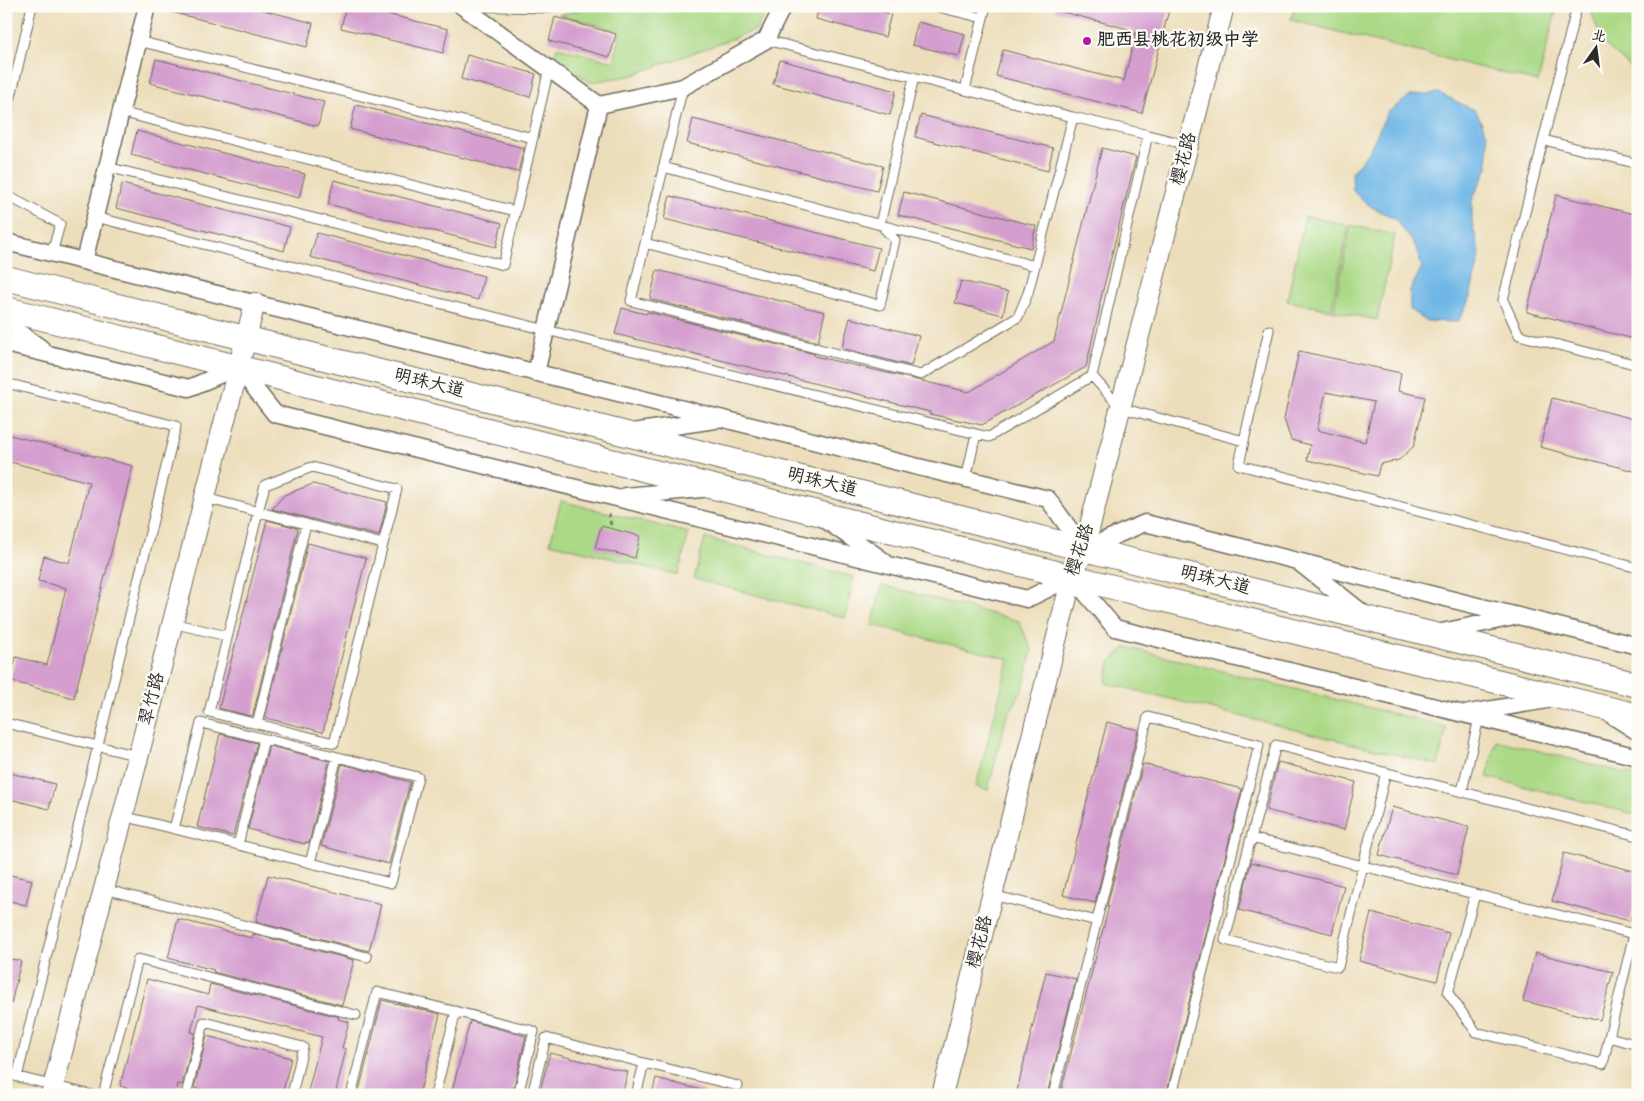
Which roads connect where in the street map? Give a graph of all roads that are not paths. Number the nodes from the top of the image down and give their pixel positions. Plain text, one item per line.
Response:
1 (32, 6) edge
2 (147, 6) edge
3 (462, 6) edge
4 (554, 6) edge
5 (783, 6) edge
6 (934, 6) edge
7 (986, 6) edge
8 (1224, 6) edge
9 (1577, 6) edge
10 (983, 18) junction
11 (138, 40) junction
12 (766, 40) junction
13 (549, 69) junction
14 (914, 77) junction
15 (683, 87) junction
16 (965, 90) junction
17 (599, 105) junction
18 (120, 112) junction
19 (1073, 117) junction
20 (6, 118) edge
21 (1148, 134) junction
22 (533, 138) junction
23 (1544, 140) junction
24 (1188, 145) junction
25 (1638, 164) edge
26 (107, 167) junction
27 (663, 167) junction
28 (6, 195) edge
29 (515, 211) junction
30 (95, 217) junction
31 (880, 224) junction
32 (6, 242) edge
33 (645, 243) junction
34 (52, 253) junction
35 (84, 261) junction
36 (1035, 266) junction
37 (6, 278) edge
38 (255, 303) junction
39 (6, 309) edge
40 (6, 323) edge
41 (546, 330) junction
42 (1269, 330) dead end
43 (246, 338) junction
44 (6, 344) edge
45 (49, 354) junction
46 (1638, 365) edge
47 (238, 367) junction
48 (536, 372) junction
49 (1092, 376) junction
50 (409, 379) junction
51 (6, 383) edge
52 (402, 408) junction
53 (1120, 408) junction
54 (722, 419) junction
55 (626, 433) junction
56 (976, 434) junction
57 (1244, 440) junction
58 (966, 479) junction
59 (717, 488) junction
60 (204, 498) junction
61 (612, 498) junction
62 (258, 512) junction
63 (814, 512) junction
64 (936, 512) junction
65 (306, 524) junction
66 (927, 540) junction
67 (383, 544) junction
68 (1084, 549) junction
69 (1297, 561) junction
70 (892, 566) junction
71 (1638, 568) edge
72 (1072, 577) junction
73 (1258, 592) junction
74 (1518, 616) junction
75 (1369, 619) junction
76 (1250, 620) junction
77 (172, 623) junction
78 (1430, 634) junction
79 (227, 636) junction
80 (1638, 646) edge
81 (1638, 685) edge
82 (1563, 698) junction
83 (1599, 706) junction
84 (1462, 714) junction
85 (1638, 716) edge
86 (1479, 718) junction
87 (6, 723) edge
88 (257, 724) junction
89 (1638, 732) edge
90 (264, 738) junction
91 (98, 746) junction
92 (138, 756) junction
93 (337, 757) junction
94 (1638, 757) edge
95 (1386, 772) junction
96 (1462, 791) junction
97 (123, 816) junction
98 (174, 828) junction
99 (1638, 836) edge
100 (1252, 838) junction
101 (238, 845) junction
102 (310, 863) junction
103 (1364, 866) junction
104 (104, 888) junction
105 (1475, 894) junction
106 (992, 895) junction
107 (1097, 922) junction
108 (1637, 933) edge
109 (368, 957) dead end
110 (456, 1012) junction
111 (356, 1015) dead end
112 (1609, 1037) junction
113 (1638, 1045) edge
114 (644, 1063) junction
115 (6, 1074) edge
116 (18, 1077) junction
117 (738, 1086) dead end
118 (52, 1090) edge
119 (92, 1095) edge
120 (103, 1095) edge
121 (186, 1095) edge
122 (292, 1095) edge
123 (352, 1095) edge
124 (435, 1095) edge
125 (518, 1095) edge
126 (532, 1095) edge
127 (636, 1095) edge
128 (942, 1095) edge
129 (1053, 1095) edge
130 (1172, 1095) edge

1 - 20 lane
2 - 11 street
3 - 4 lane
3 - 13 street
5 - 12 street
6 - 10 lane
7 - 10 lane
8 - 24 street, 樱花路
9 - 23 lane
10 - 16 lane
11 - 18 street
11 - 22 lane
12 - 14 lane
12 - 15 street
13 - 17 street
13 - 22 lane
14 - 16 lane
14 - 31 lane
15 - 17 street
15 - 27 lane
16 - 19 lane
17 - 41 street
18 - 26 street
18 - 29 lane
19 - 21 lane
19 - 36 lane
21 - 24 lane
21 - 49 lane
22 - 29 lane
23 - 25 lane
23 - 46 lane
24 - 53 street, 樱花路
26 - 29 lane
26 - 30 street
27 - 31 lane
27 - 33 lane
28 - 34 lane
30 - 35 street
30 - 41 lane
31 - 33 lane
31 - 36 lane
32 - 34 street
33 - 36 lane
34 - 35 street
35 - 38 street
37 - 43 main road, 明珠大道
38 - 43 street, 翠竹路
38 - 48 street
39 - 47 main road, 明珠大道
40 - 45 street
41 - 48 street
41 - 56 lane
42 - 57 lane
43 - 47 street, 翠竹路
43 - 50 main road, 明珠大道
44 - 45 street
45 - 47 street
47 - 52 main road, 明珠大道
47 - 60 street, 翠竹路
47 - 61 street
48 - 54 street
49 - 53 lane
49 - 56 lane
50 - 52 main road
50 - 55 main road, 明珠大道
51 - 91 lane
52 - 59 main road, 明珠大道
53 - 57 lane
53 - 68 street, 樱花路
54 - 55 street
54 - 58 street
55 - 64 main road, 明珠大道
56 - 58 lane
57 - 71 lane
58 - 68 street
59 - 61 street
59 - 63 main road, 明珠大道
60 - 62 lane
60 - 77 street, 翠竹路
61 - 70 street
62 - 65 lane
62 - 67 lane
62 - 79 lane
63 - 66 main road, 明珠大道
63 - 70 street
64 - 66 main road
64 - 68 main road, 明珠大道
65 - 67 lane
65 - 88 lane
66 - 72 main road, 明珠大道
67 - 88 lane
68 - 69 street
68 - 72 street, 樱花路
68 - 73 main road, 明珠大道
69 - 74 street
69 - 75 street
70 - 72 street
72 - 76 main road, 明珠大道
72 - 84 street
72 - 106 street, 樱花路
73 - 75 main road, 明珠大道
73 - 76 main road
74 - 78 street
74 - 80 street
75 - 78 main road, 明珠大道
76 - 82 main road, 明珠大道
77 - 79 lane
77 - 92 street, 翠竹路
78 - 81 main road, 明珠大道
79 - 88 lane
82 - 83 main road, 明珠大道
82 - 84 street
83 - 85 main road, 明珠大道
83 - 89 street
84 - 86 street
86 - 94 street
86 - 96 lane
87 - 91 lane
90 - 93 lane
90 - 98 lane
90 - 101 lane
91 - 92 lane
91 - 116 lane
92 - 97 street, 翠竹路
93 - 102 lane
93 - 102 lane
95 - 96 lane
95 - 100 lane
95 - 103 lane
96 - 99 lane
97 - 98 lane
97 - 104 street, 翠竹路
98 - 101 lane
100 - 103 lane
100 - 103 lane
101 - 102 lane
103 - 105 lane
104 - 109 lane
104 - 118 street, 翠竹路
105 - 108 lane
105 - 112 lane
106 - 107 lane
106 - 128 street, 樱花路
107 - 129 lane
107 - 130 lane
108 - 112 lane
110 - 123 lane
110 - 124 lane
110 - 125 lane
111 - 120 lane
112 - 113 lane
114 - 117 lane
114 - 126 lane
114 - 127 lane
115 - 116 lane
116 - 118 lane
118 - 119 lane
121 - 122 lane

